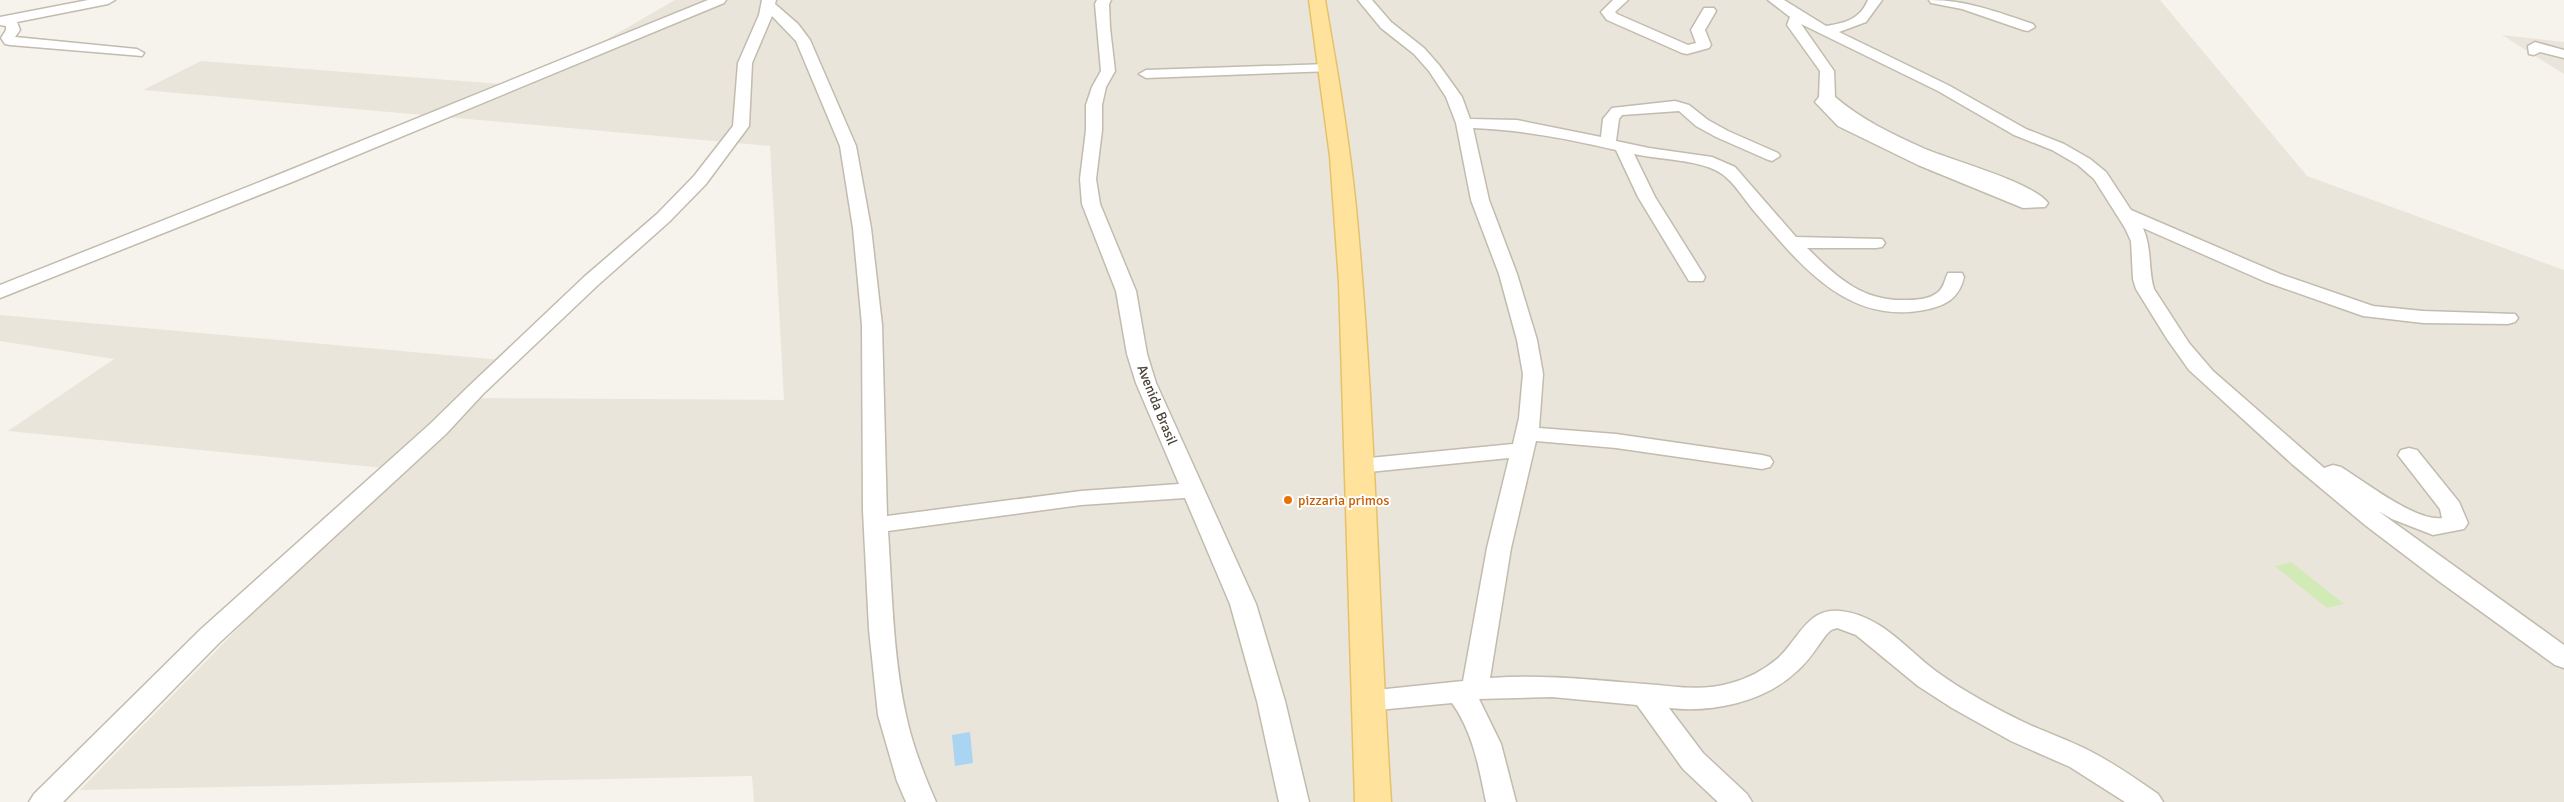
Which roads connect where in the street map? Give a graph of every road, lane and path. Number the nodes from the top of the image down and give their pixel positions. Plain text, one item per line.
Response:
1 (87, 0) edge
2 (108, 0) edge
3 (719, 0) edge
4 (1104, 0) edge
5 (1316, 0) edge
6 (1366, 0) edge
7 (1621, 0) edge
8 (1774, 0) edge
9 (1875, 0) edge
10 (1936, 0) edge
11 (768, 2) edge
12 (61, 9) junction
13 (1709, 11) dead end
14 (1797, 16) junction
15 (1, 21) edge
16 (2028, 27) dead end
17 (1825, 30) junction
18 (2534, 51) dead end
19 (136, 53) dead end
20 (2564, 54) edge
21 (1328, 68) junction
22 (1146, 74) dead end
23 (1827, 98) junction
24 (1464, 122) junction
25 (1616, 145) junction
26 (1772, 156) dead end
27 (2125, 214) junction
28 (1791, 242) junction
29 (1876, 244) dead end
30 (1696, 277) dead end
31 (1956, 277) dead end
32 (0, 292) edge
33 (2508, 318) dead end
34 (1526, 442) junction
35 (2409, 455) dead end
36 (2297, 456) junction
37 (1762, 462) dead end
38 (1359, 466) junction
39 (1193, 490) junction
40 (876, 525) junction
41 (2564, 658) edge
42 (1467, 690) junction
43 (1644, 694) junction
44 (1367, 701) junction
45 (44, 802) edge
46 (921, 802) edge
47 (1294, 802) edge
48 (1374, 802) edge
49 (1501, 802) edge
50 (1737, 802) edge
51 (2148, 802) edge

1 - 12 street
2 - 12 street
3 - 32 street
4 - 39 street, Avenida Brasil
5 - 21 main road
6 - 24 street
7 - 13 street
8 - 14 street
9 - 17 street
10 - 16 street
11 - 40 street
11 - 45 street
12 - 15 street
14 - 17 street
14 - 23 street
15 - 19 street
17 - 27 street
18 - 20 street
21 - 22 street
21 - 38 main road
23 - 23 street
24 - 25 street
24 - 34 street
25 - 26 street
25 - 28 street
25 - 30 street
27 - 33 street
27 - 36 street
28 - 29 street
28 - 31 street
34 - 37 street
34 - 38 street
34 - 42 street
35 - 36 street
36 - 41 street
38 - 44 main road
39 - 40 street
39 - 47 street, Avenida Brasil
40 - 46 street
42 - 43 street
42 - 44 street
42 - 49 street
43 - 50 street
43 - 51 street
44 - 48 main road

